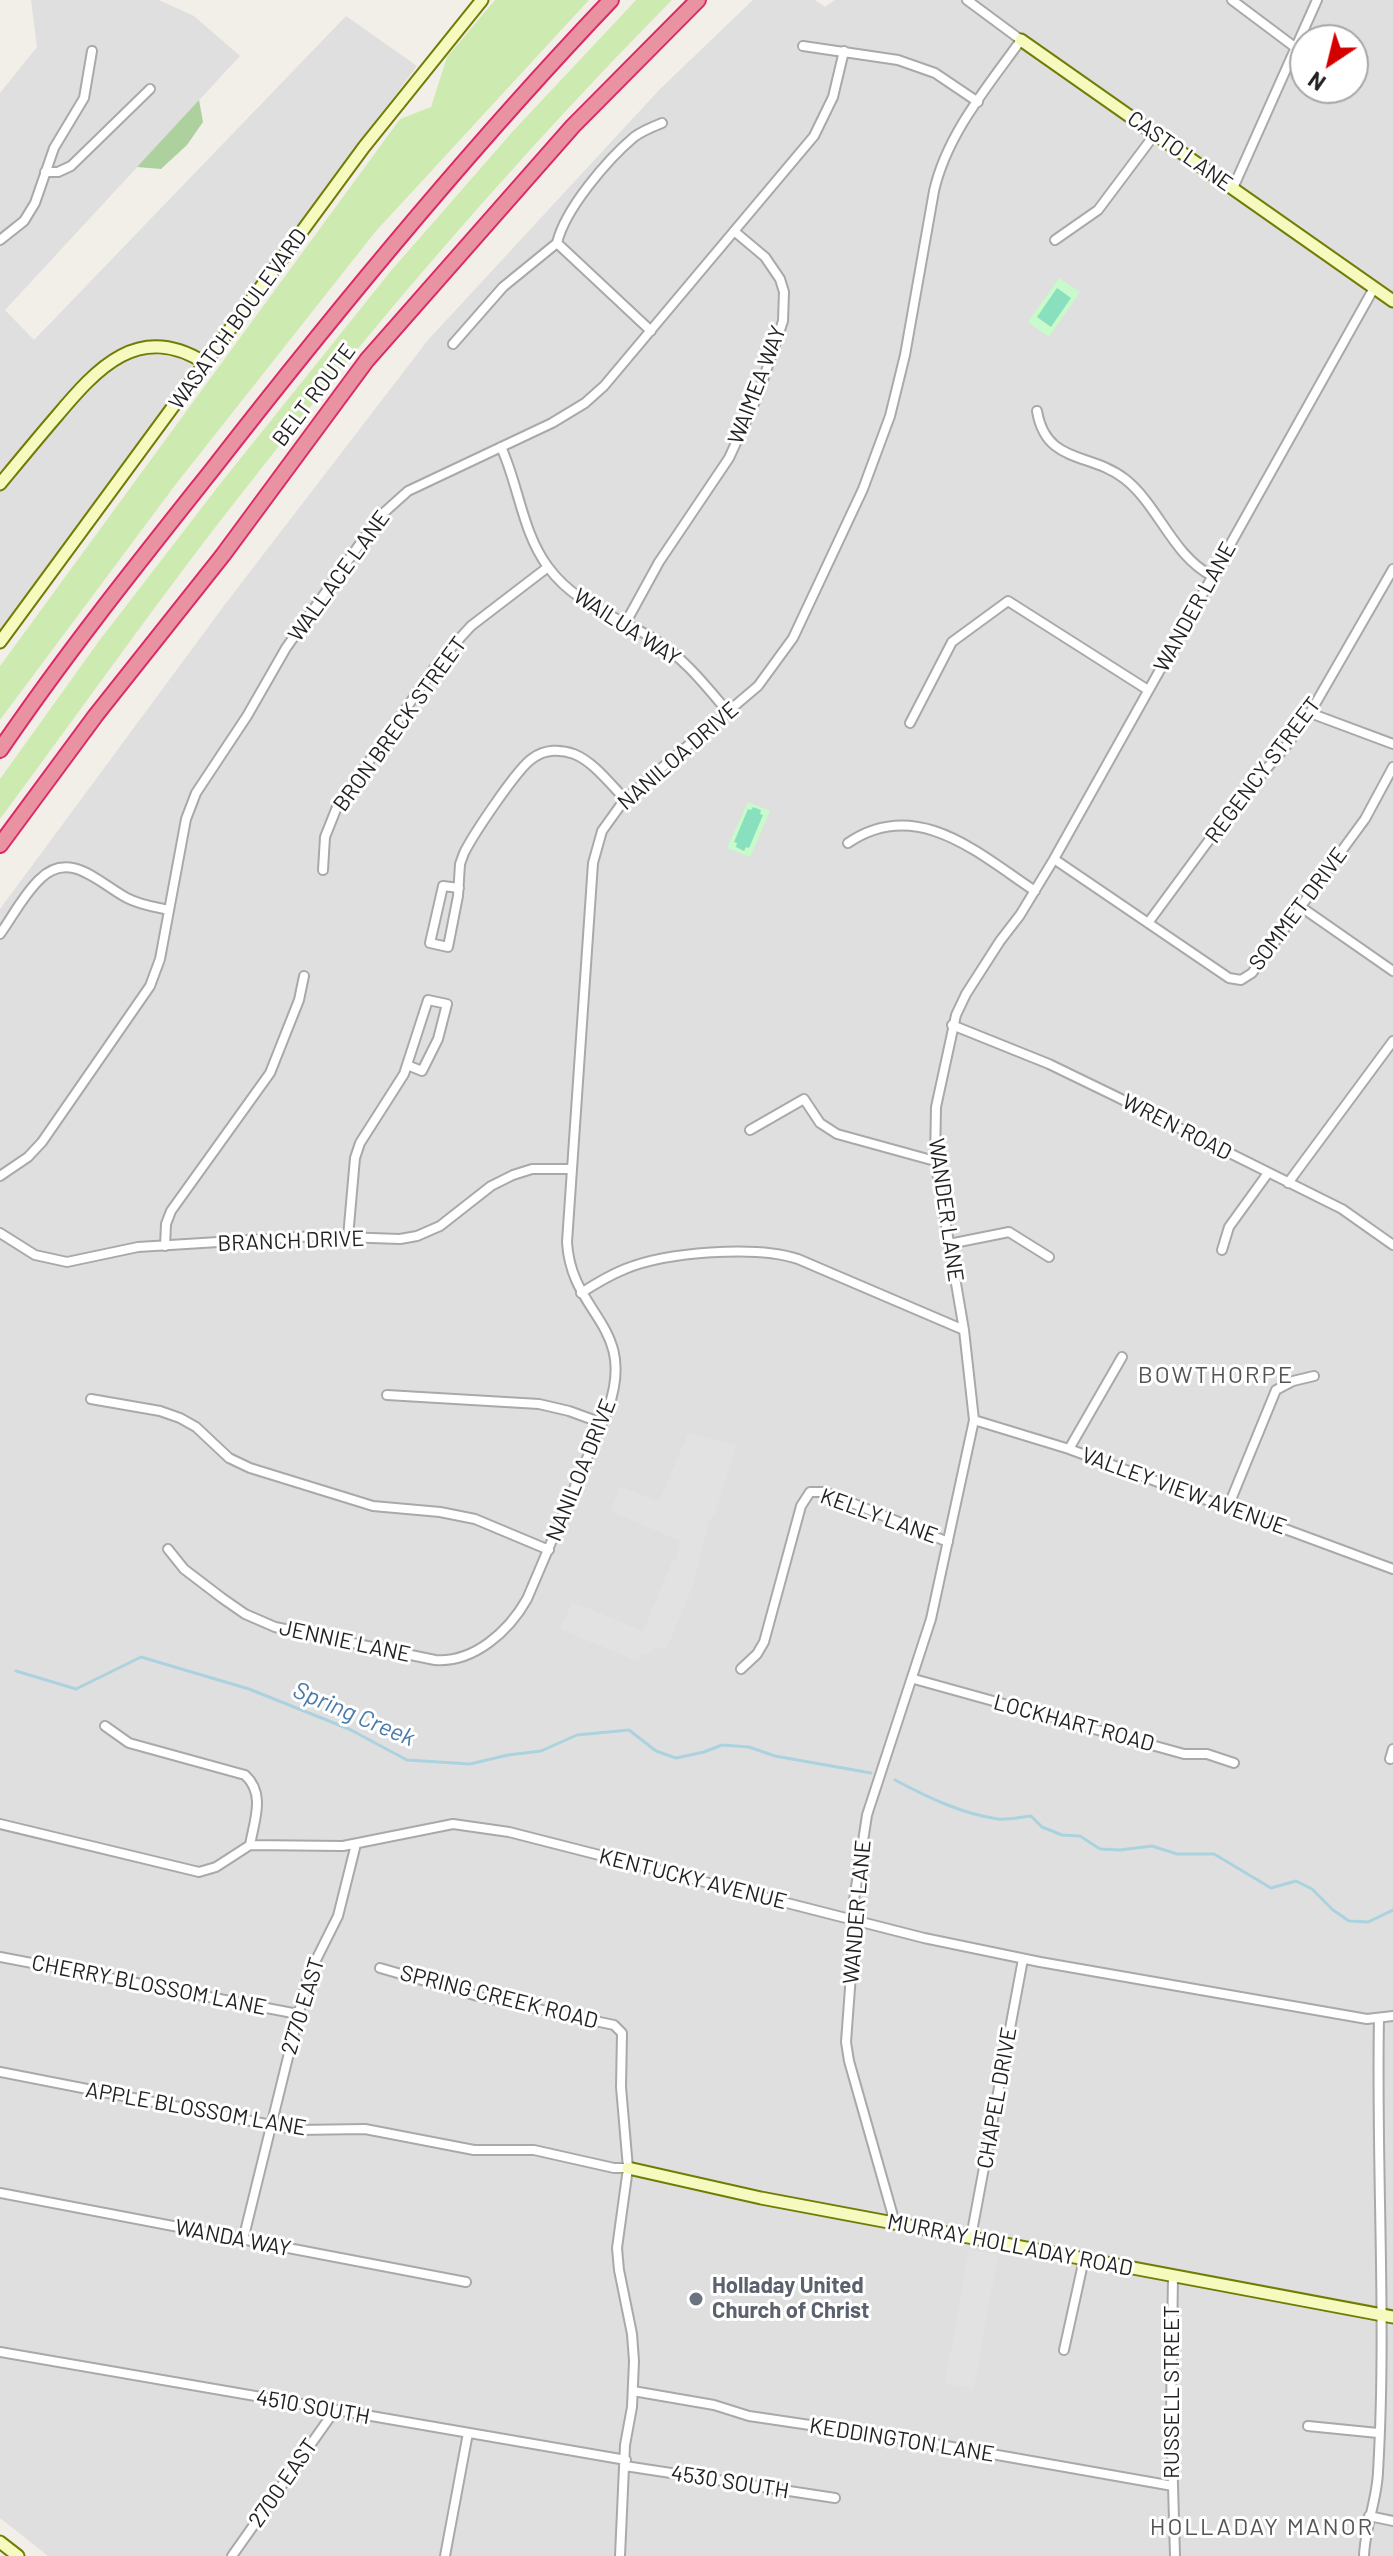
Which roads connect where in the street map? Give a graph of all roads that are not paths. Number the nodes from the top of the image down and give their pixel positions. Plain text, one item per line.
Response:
1 (482, 0) edge
2 (611, 0) edge
3 (698, 0) edge
4 (967, 0) edge
5 (1232, 0) edge
6 (1317, 0) edge
7 (1306, 24) edge
8 (1021, 40) junction
9 (1289, 43) edge
10 (803, 46) dead end
11 (92, 51) dead end
12 (844, 51) junction
13 (1289, 64) edge
14 (150, 89) dead end
15 (978, 102) junction
16 (662, 123) dead end
17 (1155, 134) junction
18 (45, 172) junction
19 (1233, 188) junction
20 (734, 231) junction
21 (0, 240) edge
22 (1055, 240) dead end
23 (557, 243) junction
24 (1374, 288) junction
25 (1393, 301) edge
26 (651, 331) junction
27 (453, 344) dead end
28 (205, 363) junction
29 (1037, 411) dead end
30 (501, 447) junction
31 (0, 484) edge
32 (548, 567) junction
33 (1393, 569) edge
34 (1212, 576) junction
35 (1389, 587) edge
36 (625, 624) junction
37 (0, 642) edge
38 (1148, 690) junction
39 (728, 712) junction
40 (1310, 713) junction
41 (910, 723) dead end
42 (1393, 744) edge
43 (0, 750) edge
44 (1393, 767) edge
45 (625, 799) junction
46 (848, 843) dead end
47 (0, 845) edge
48 (1054, 859) junction
49 (323, 870) dead end
50 (459, 888) junction
51 (1035, 891) junction
52 (1301, 907) junction
53 (169, 910) junction
54 (1148, 923) junction
55 (0, 934) edge
56 (1393, 971) edge
57 (304, 976) dead end
58 (952, 1025) junction
59 (1393, 1041) edge
60 (406, 1069) junction
61 (750, 1130) dead end
62 (935, 1161) junction
63 (571, 1169) junction
64 (1268, 1173) junction
65 (0, 1176) edge
66 (1288, 1183) junction
67 (0, 1233) edge
68 (348, 1237) junction
69 (949, 1244) junction
70 (1393, 1245) edge
71 (165, 1246) junction
72 (1222, 1250) dead end
73 (1049, 1257) dead end
74 (581, 1293) junction
75 (964, 1330) junction
76 (1122, 1357) dead end
77 (1314, 1376) dead end
78 (387, 1395) dead end
79 (91, 1399) dead end
80 (974, 1420) junction
81 (602, 1423) junction
82 (1069, 1449) junction
83 (1228, 1507) junction
84 (948, 1542) junction
85 (168, 1549) dead end
86 (549, 1550) junction
87 (1393, 1569) edge
88 (453, 1659) joint
89 (741, 1669) dead end
90 (914, 1679) junction
91 (105, 1726) dead end
92 (1393, 1749) edge
93 (1390, 1759) dead end
94 (1234, 1763) dead end
95 (0, 1824) edge
96 (356, 1844) junction
97 (250, 1845) junction
98 (853, 1920) junction
99 (0, 1957) edge
100 (1023, 1959) junction
101 (380, 1968) dead end
102 (298, 2014) junction
103 (1393, 2016) edge
104 (1379, 2018) junction
105 (0, 2072) edge
106 (270, 2124) junction
107 (628, 2168) junction
108 (0, 2193) edge
109 (895, 2223) junction
110 (971, 2237) junction
111 (243, 2240) junction
112 (1084, 2259) junction
113 (1173, 2275) junction
114 (466, 2282) dead end
115 (1387, 2316) edge
116 (1064, 2350) dead end
117 (0, 2352) edge
118 (633, 2391) junction
119 (335, 2410) junction
120 (1308, 2426) dead end
121 (468, 2433) junction
122 (1378, 2433) junction
123 (626, 2463) junction
124 (1173, 2486) junction
125 (835, 2498) dead end
126 (1369, 2516) junction
127 (1393, 2521) edge
128 (0, 2542) edge
129 (18, 2556) edge
130 (232, 2556) edge
131 (445, 2556) edge
132 (620, 2556) edge
133 (1175, 2556) edge
134 (1364, 2556) edge

1 - 28 street, WASATCH BOULEVARD
2 - 43 highway, BELT ROUTE
3 - 47 highway, BELT ROUTE
4 - 8 street, CASTO LANE
5 - 9 street
6 - 7 street
8 - 15 street, NANILOA DRIVE
8 - 17 street, CASTO LANE
10 - 12 street
11 - 18 street
12 - 15 street
12 - 20 street, WALLACE LANE
13 - 19 street
14 - 18 street
15 - 39 street, NANILOA DRIVE
16 - 23 street
17 - 19 street, CASTO LANE
17 - 22 street
18 - 21 street
19 - 24 street, CASTO LANE
20 - 26 street, WALLACE LANE
20 - 36 street, WAIMEA WAY
23 - 26 street
23 - 27 street
24 - 25 street, CASTO LANE
24 - 34 street, WANDER LANE
26 - 30 street, WALLACE LANE
28 - 31 street
28 - 37 street, WASATCH BOULEVARD
29 - 34 street
30 - 32 street, WAILUA WAY
30 - 53 street, WALLACE LANE
32 - 36 street, WAILUA WAY
32 - 49 street, BRON BRECK STREET
33 - 35 street, REGENCY STREET
34 - 38 street, WANDER LANE
35 - 40 street, REGENCY STREET
36 - 39 street, WAILUA WAY
38 - 41 street
38 - 48 street, WANDER LANE
39 - 45 street, NANILOA DRIVE
40 - 42 street
40 - 54 street, REGENCY STREET
44 - 52 street, SOMMET DRIVE
45 - 50 street
45 - 63 street, NANILOA DRIVE
46 - 51 street
48 - 51 street, WANDER LANE
48 - 54 street, SOMMET DRIVE
50 - 50 street
51 - 58 street, WANDER LANE
52 - 54 street, SOMMET DRIVE
52 - 56 street
53 - 55 street
53 - 65 street, WALLACE LANE
57 - 71 street
58 - 62 street, WANDER LANE
58 - 64 street, WREN ROAD
59 - 66 street
60 - 60 street
60 - 68 street
61 - 62 street
62 - 69 street, WANDER LANE
63 - 68 street, BRANCH DRIVE
63 - 74 street, NANILOA DRIVE
64 - 66 street, WREN ROAD
64 - 72 street
66 - 70 street, WREN ROAD
67 - 71 street, BRANCH DRIVE
68 - 71 street, BRANCH DRIVE
69 - 73 street
69 - 75 street, WANDER LANE
74 - 75 street
74 - 81 street, NANILOA DRIVE
75 - 80 street, WANDER LANE
76 - 82 street
77 - 83 street
78 - 81 street
79 - 86 street
80 - 82 street, VALLEY VIEW AVENUE
80 - 84 street, WANDER LANE
81 - 86 street, NANILOA DRIVE
82 - 83 street, VALLEY VIEW AVENUE
83 - 87 street, VALLEY VIEW AVENUE
84 - 89 street, KELLY LANE
84 - 90 street, WANDER LANE
85 - 88 street, JENNIE LANE
86 - 88 street, NANILOA DRIVE
90 - 94 street, LOCKHART ROAD
90 - 98 street, WANDER LANE
91 - 97 street
92 - 93 street
95 - 97 street
96 - 97 street, KENTUCKY AVENUE
96 - 98 street, KENTUCKY AVENUE
96 - 102 street, 2770 EAST
98 - 100 street, KENTUCKY AVENUE
98 - 109 street, WANDER LANE
99 - 102 street, CHERRY BLOSSOM LANE
100 - 104 street, KENTUCKY AVENUE
100 - 110 street, CHAPEL DRIVE
101 - 107 street, SPRING CREEK ROAD
102 - 106 street, 2770 EAST
103 - 104 street, KENTUCKY AVENUE
104 - 115 street
105 - 106 street, APPLE BLOSSOM LANE
106 - 107 street, APPLE BLOSSOM LANE
106 - 111 street, 2770 EAST
107 - 109 street, MURRAY HOLLADAY ROAD
107 - 118 street
108 - 111 street, WANDA WAY
109 - 110 street, MURRAY HOLLADAY ROAD
110 - 112 street, MURRAY HOLLADAY ROAD
111 - 114 street, WANDA WAY
112 - 113 street, MURRAY HOLLADAY ROAD
112 - 116 street
113 - 115 street, MURRAY HOLLADAY ROAD
113 - 124 street, RUSSELL STREET
115 - 122 street
117 - 119 street, 4510 SOUTH
118 - 123 street
118 - 124 street, KEDDINGTON LANE
119 - 121 street, 4510 SOUTH
119 - 130 street, 2700 EAST
120 - 122 street
121 - 123 street, 4510 SOUTH
121 - 131 street
122 - 126 street
123 - 125 street, 4530 SOUTH
123 - 132 street
124 - 133 street, RUSSELL STREET
126 - 127 street
126 - 134 street
128 - 129 street

